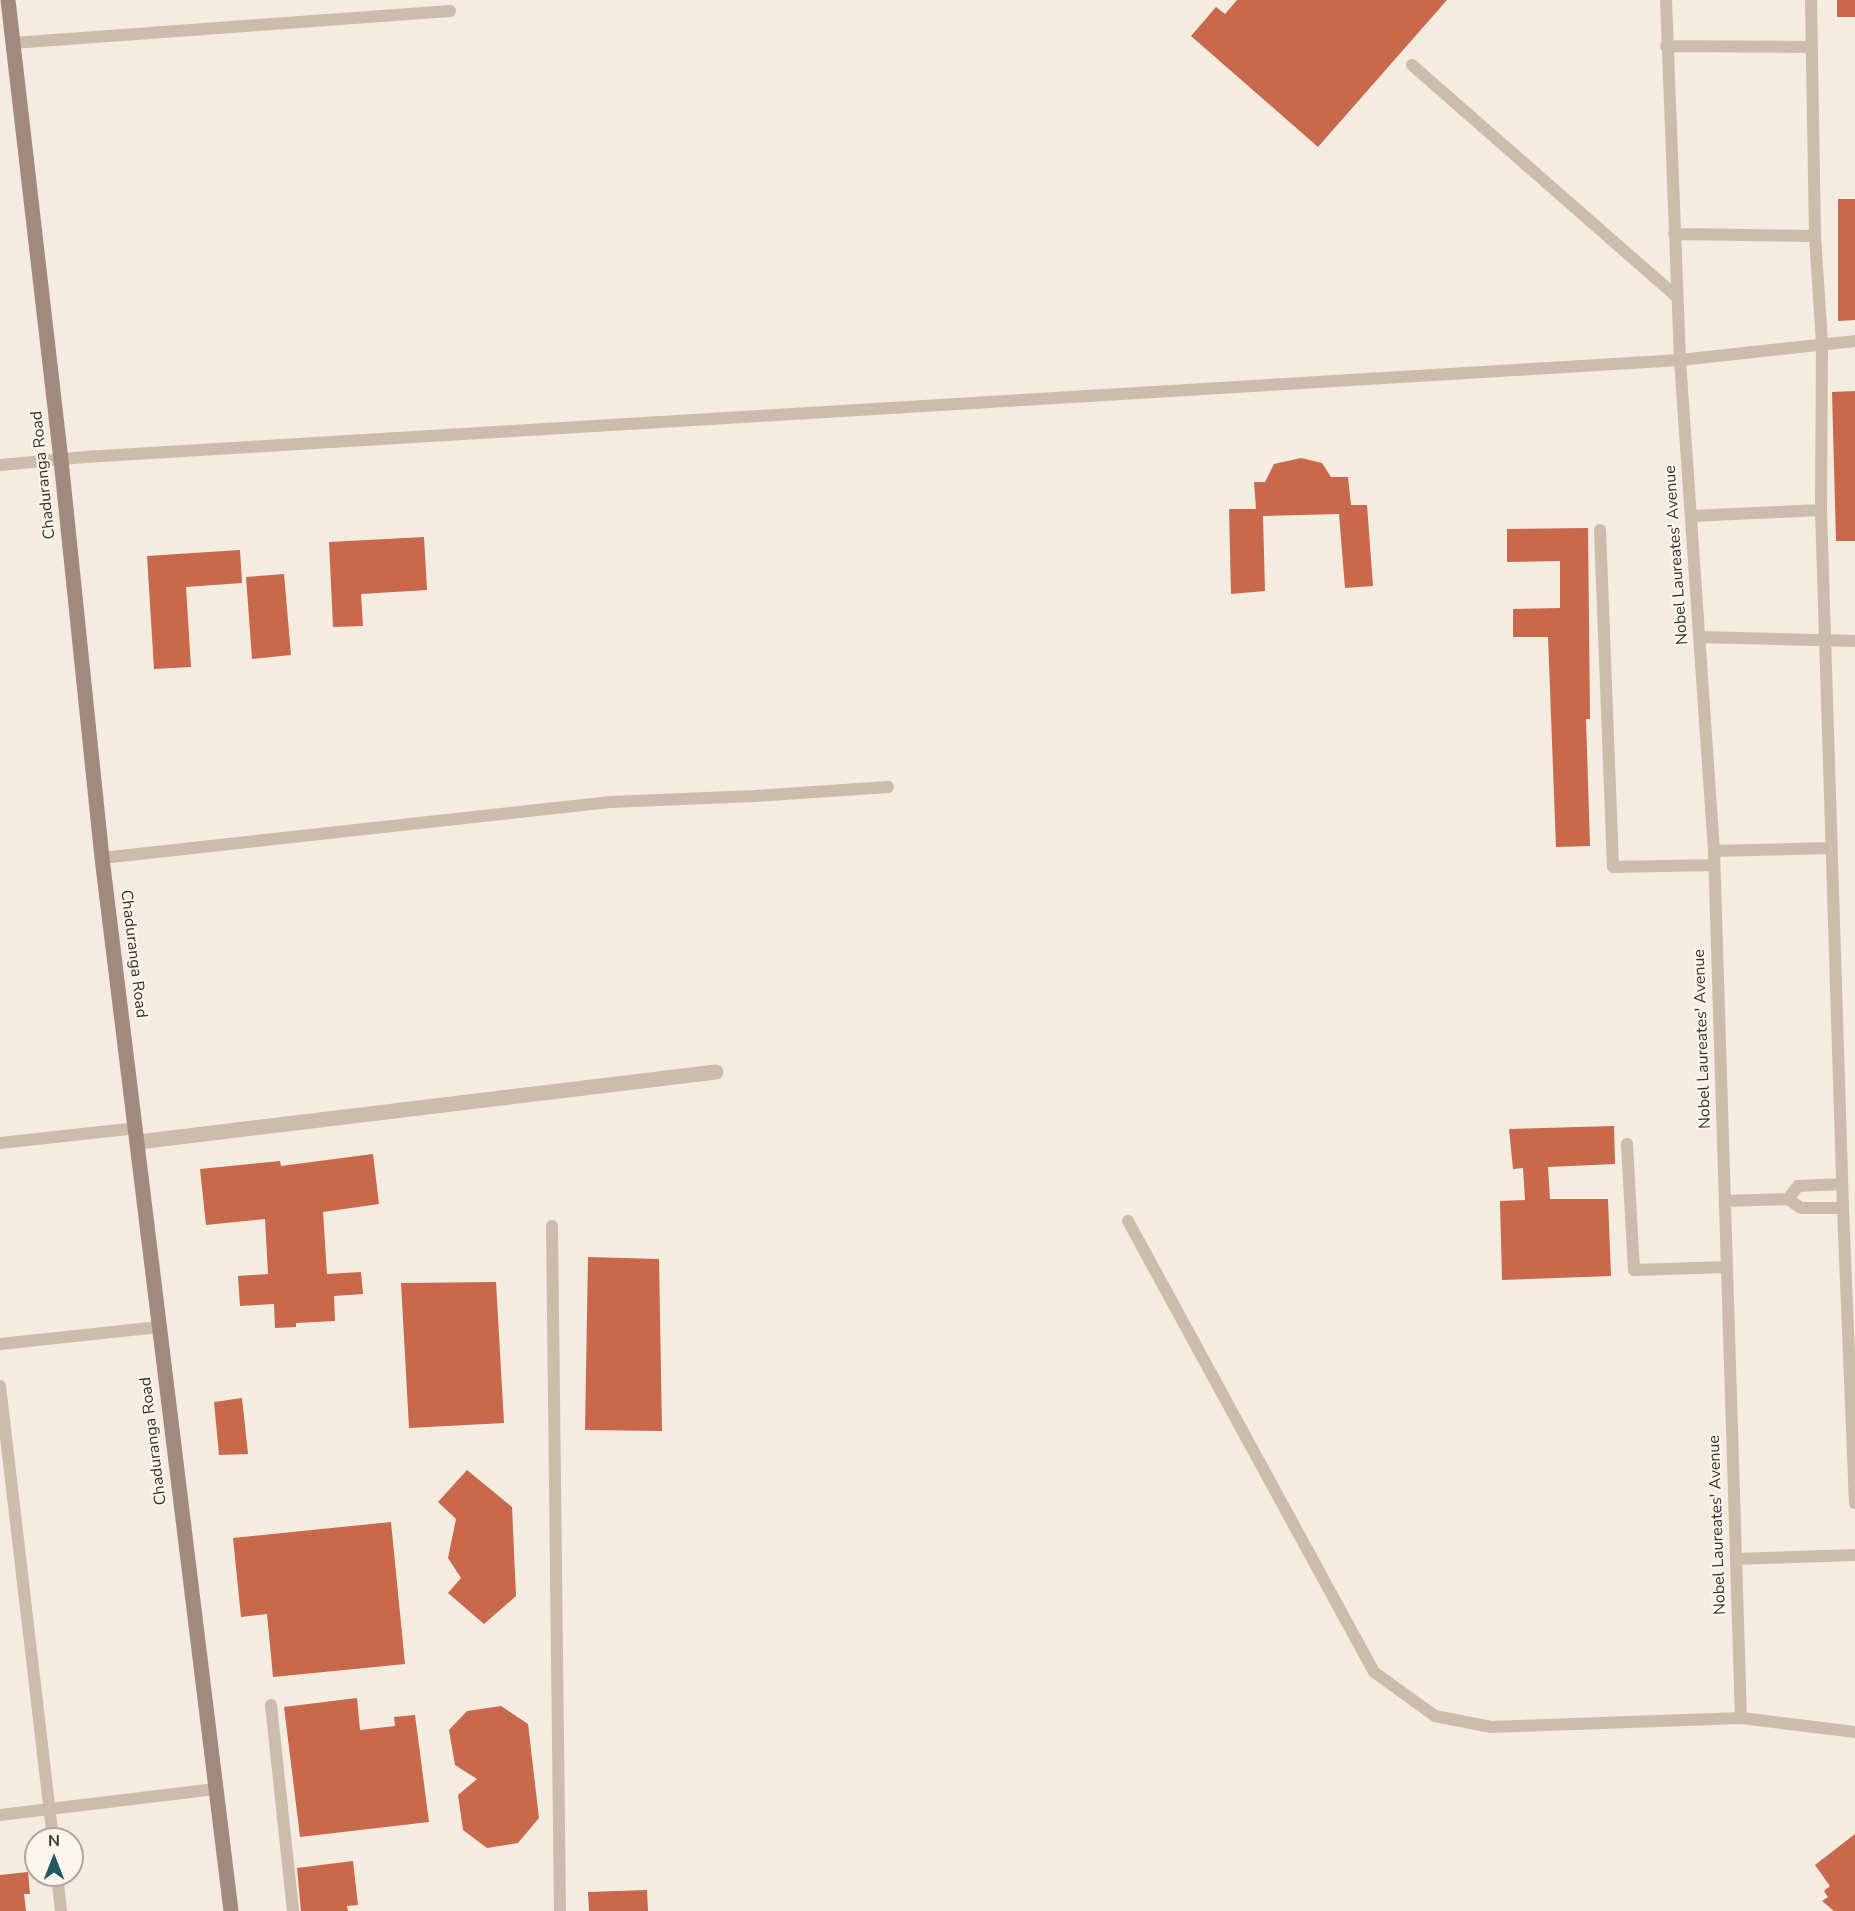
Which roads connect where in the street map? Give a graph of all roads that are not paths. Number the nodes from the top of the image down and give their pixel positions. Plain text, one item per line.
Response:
1 (8, 0) edge
2 (1666, 0) edge
3 (1811, 0) edge
4 (450, 11) dead end
5 (13, 43) junction
6 (1666, 46) junction
7 (1812, 47) junction
8 (1412, 65) dead end
9 (1674, 234) junction
10 (1815, 236) junction
11 (1677, 297) junction
12 (1855, 341) edge
13 (1822, 343) junction
14 (1680, 360) junction
15 (61, 460) junction
16 (0, 465) edge
17 (1821, 510) junction
18 (1691, 516) junction
19 (1600, 531) dead end
20 (1699, 637) junction
21 (1825, 640) junction
22 (1855, 641) edge
23 (888, 787) dead end
24 (1831, 848) junction
25 (1714, 851) junction
26 (102, 858) junction
27 (1714, 865) junction
28 (716, 1071) dead end
29 (137, 1135) junction
30 (0, 1143) edge
31 (1627, 1144) dead end
32 (1842, 1184) junction
33 (1788, 1199) junction
34 (1725, 1201) junction
35 (1843, 1208) junction
36 (1128, 1221) dead end
37 (552, 1226) dead end
38 (1727, 1267) junction
39 (159, 1327) junction
40 (0, 1344) edge
41 (0, 1386) edge
42 (1855, 1503) edge
43 (1855, 1555) edge
44 (1736, 1559) junction
45 (270, 1705) dead end
46 (1741, 1718) junction
47 (1855, 1732) edge
48 (214, 1789) junction
49 (50, 1809) junction
50 (0, 1815) edge
51 (52, 1827) edge
52 (58, 1887) edge
53 (61, 1911) edge
54 (231, 1911) edge
55 (293, 1911) edge
56 (560, 1911) edge

1 - 5 street, Chaduranga Road
2 - 6 lane, Nobel Laureates' Avenue
3 - 7 lane
4 - 5 lane
5 - 15 street, Chaduranga Road
6 - 7 lane
6 - 9 lane, Nobel Laureates' Avenue
7 - 10 lane
8 - 11 lane
9 - 10 lane
9 - 11 lane, Nobel Laureates' Avenue
10 - 13 lane
11 - 14 lane, Nobel Laureates' Avenue
12 - 13 lane
13 - 14 lane
13 - 17 lane
14 - 15 lane
14 - 18 lane, Nobel Laureates' Avenue
15 - 16 lane
15 - 26 street, Chaduranga Road
17 - 18 lane
17 - 21 lane
18 - 20 lane, Nobel Laureates' Avenue
19 - 27 lane
20 - 21 lane
20 - 25 lane, Nobel Laureates' Avenue
21 - 22 lane
21 - 24 lane
23 - 26 lane
24 - 25 lane
24 - 32 lane
25 - 27 lane, Nobel Laureates' Avenue
26 - 29 street, Chaduranga Road
27 - 34 lane, Nobel Laureates' Avenue
28 - 29 street
29 - 30 lane
29 - 39 street, Chaduranga Road
31 - 38 lane
32 - 33 lane
32 - 35 lane
33 - 34 lane
33 - 35 lane
34 - 38 lane, Nobel Laureates' Avenue
35 - 42 lane
36 - 46 lane
37 - 56 lane
38 - 44 lane, Nobel Laureates' Avenue
39 - 40 lane
39 - 48 street, Chaduranga Road
41 - 49 lane
43 - 44 lane
44 - 46 lane, Nobel Laureates' Avenue
45 - 55 lane
46 - 47 lane
48 - 49 lane
48 - 54 street, Chaduranga Road
49 - 50 lane
49 - 51 lane
52 - 53 lane

